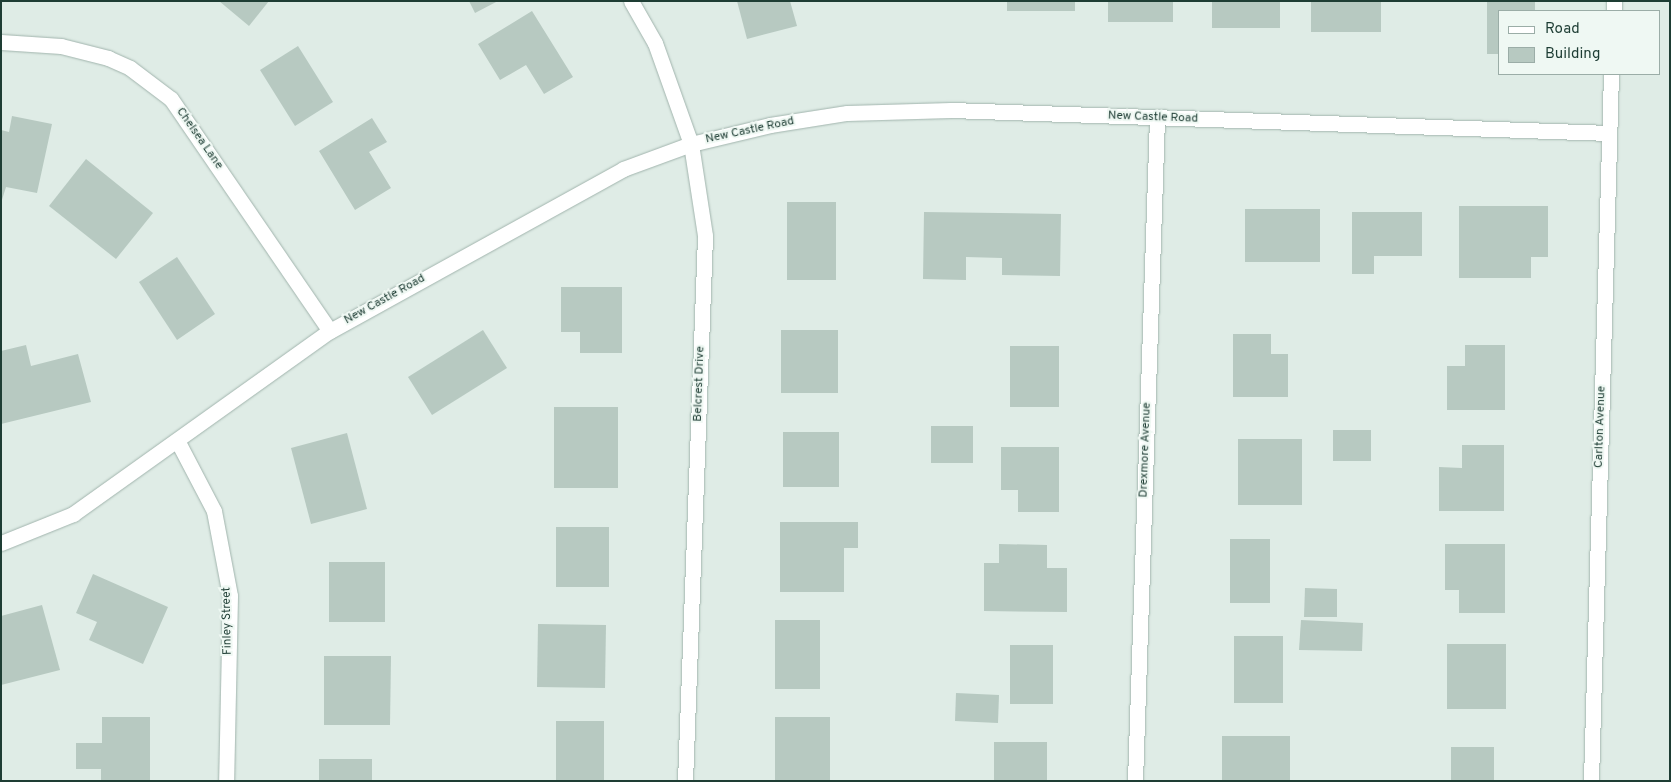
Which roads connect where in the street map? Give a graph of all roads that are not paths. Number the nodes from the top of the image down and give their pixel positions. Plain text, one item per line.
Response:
1 (631, 1) edge
2 (1, 42) edge
3 (1611, 75) edge
4 (1156, 118) junction
5 (1609, 133) junction
6 (691, 144) junction
7 (330, 331) junction
8 (178, 442) junction
9 (1, 544) edge
10 (226, 781) edge
11 (685, 781) edge
12 (1135, 781) edge
13 (1591, 781) edge

1 - 6 street, Belcrest Drive
2 - 7 street, Chelsea Lane
3 - 5 street, Carlton Avenue
4 - 5 street, New Castle Road
4 - 6 street, New Castle Road
4 - 12 street, Drexmore Avenue
5 - 13 street, Carlton Avenue
6 - 7 street, New Castle Road
6 - 11 street, Belcrest Drive
7 - 8 street, New Castle Road
8 - 9 street, New Castle Road
8 - 10 street, Finley Street

